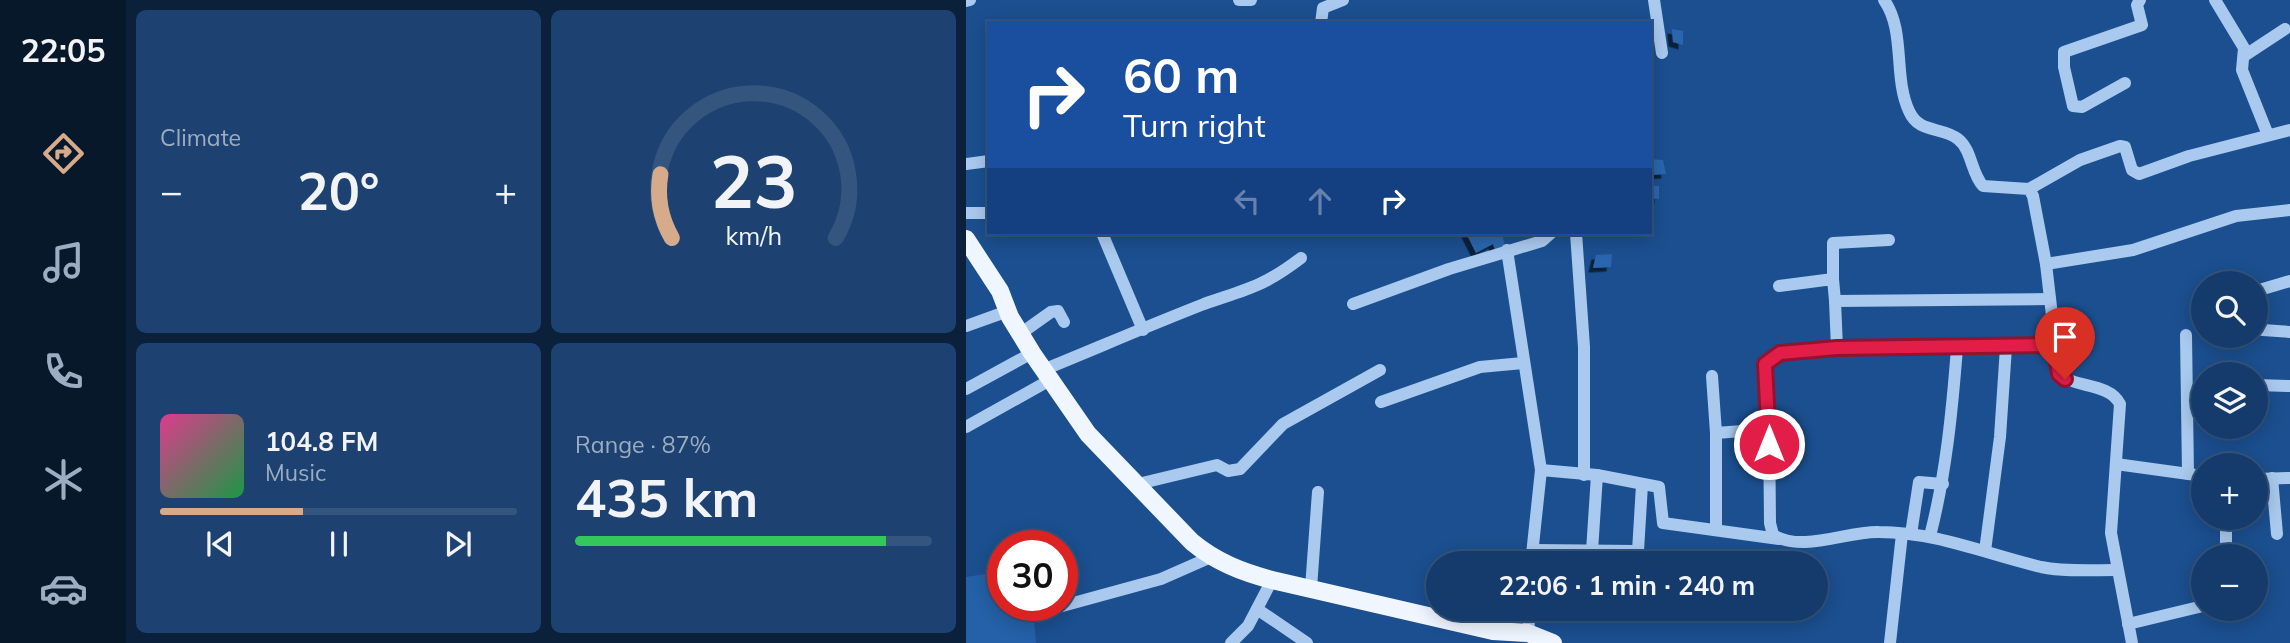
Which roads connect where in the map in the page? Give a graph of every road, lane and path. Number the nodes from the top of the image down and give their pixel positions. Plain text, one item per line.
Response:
1 (1239, 0) edge
2 (1251, 0) edge
3 (1343, 0) edge
4 (1654, 0) edge
5 (1884, 0) edge
6 (2140, 0) edge
7 (2216, 0) edge
8 (1321, 21) edge
9 (2285, 29) dead end
10 (1662, 53) dead end
11 (2244, 56) junction
12 (2125, 83) dead end
13 (2290, 130) edge
14 (2268, 135) junction
15 (987, 161) edge
16 (966, 164) edge
17 (2029, 189) junction
18 (2290, 210) edge
19 (966, 213) edge
20 (987, 213) edge
21 (1103, 235) edge
22 (1549, 235) edge
23 (1576, 235) edge
24 (966, 239) edge
25 (1889, 240) dead end
26 (1507, 250) junction
27 (1301, 258) dead end
28 (2046, 264) junction
29 (1833, 279) junction
30 (2290, 281) edge
31 (1779, 286) dead end
32 (2268, 287) edge
33 (2050, 299) junction
34 (1835, 300) junction
35 (1353, 304) dead end
36 (1008, 311) junction
37 (1064, 322) dead end
38 (966, 326) edge
39 (1143, 330) junction
40 (2268, 330) edge
41 (2290, 332) edge
42 (1020, 334) junction
43 (2186, 335) dead end
44 (2054, 345) junction
45 (2006, 347) junction
46 (1837, 348) junction
47 (1957, 348) junction
48 (1032, 353) junction
49 (1522, 363) junction
50 (1380, 370) dead end
51 (1046, 375) junction
52 (1712, 376) dead end
53 (2268, 385) edge
54 (2290, 386) edge
55 (966, 389) edge
56 (1381, 402) dead end
57 (966, 427) edge
58 (1769, 429) junction
59 (1716, 433) junction
60 (2116, 464) junction
61 (1541, 470) junction
62 (2188, 474) junction
63 (2191, 474) edge
64 (1590, 475) junction
65 (2268, 478) edge
66 (2273, 478) junction
67 (2290, 478) edge
68 (1139, 484) junction
69 (1942, 484) junction
70 (1642, 485) junction
71 (1318, 492) dead end
72 (1716, 528) junction
73 (1907, 534) junction
74 (2277, 534) dead end
75 (1930, 536) junction
76 (1780, 539) junction
77 (1533, 551) edge
78 (1592, 551) edge
79 (1638, 551) edge
80 (1985, 551) junction
81 (1211, 557) junction
82 (2116, 570) junction
83 (1272, 579) junction
84 (1311, 588) junction
85 (1078, 602) edge
86 (1257, 609) junction
87 (2191, 609) edge
88 (1529, 621) edge
89 (2128, 624) junction
90 (1528, 633) junction
91 (1231, 643) edge
92 (1307, 643) edge
93 (1553, 643) edge
94 (1890, 643) edge
95 (2132, 643) edge

1 - 2 street
3 - 8 street
4 - 10 street
5 - 17 street
6 - 12 street
7 - 11 street
9 - 11 street
11 - 14 street
13 - 14 street
14 - 17 street
15 - 16 street
17 - 28 street
18 - 28 street
19 - 20 street
21 - 39 street
22 - 26 street
23 - 64 street
24 - 36 main road
25 - 29 street
26 - 35 street
26 - 49 street
27 - 39 street
28 - 33 street
29 - 31 street
29 - 34 street
30 - 32 street
33 - 34 street
33 - 44 street
34 - 46 street
36 - 38 street
36 - 42 main road
37 - 42 street
39 - 51 street
40 - 41 street
42 - 48 main road
43 - 62 street
44 - 45 street
44 - 60 street
45 - 47 street
45 - 80 street
46 - 47 street
46 - 58 street
47 - 69 street
48 - 51 main road
48 - 55 street
49 - 56 street
49 - 61 street
50 - 68 street
51 - 57 street
51 - 68 main road
52 - 59 street
53 - 54 street
58 - 59 street
58 - 76 street
59 - 72 street
60 - 62 street
60 - 82 street
61 - 64 street
61 - 77 street
62 - 63 street
64 - 70 street
64 - 78 street
65 - 66 street
66 - 67 street
66 - 74 street
68 - 81 main road
69 - 73 street
69 - 75 street
70 - 72 street
70 - 79 street
71 - 84 street
72 - 76 street
73 - 75 street
73 - 76 street
73 - 94 street
75 - 80 street
80 - 82 street
81 - 83 main road
81 - 85 street
82 - 89 street
83 - 84 main road
83 - 86 street
84 - 90 main road
86 - 91 street
86 - 92 street
87 - 89 street
88 - 90 street
89 - 95 street
90 - 93 main road

